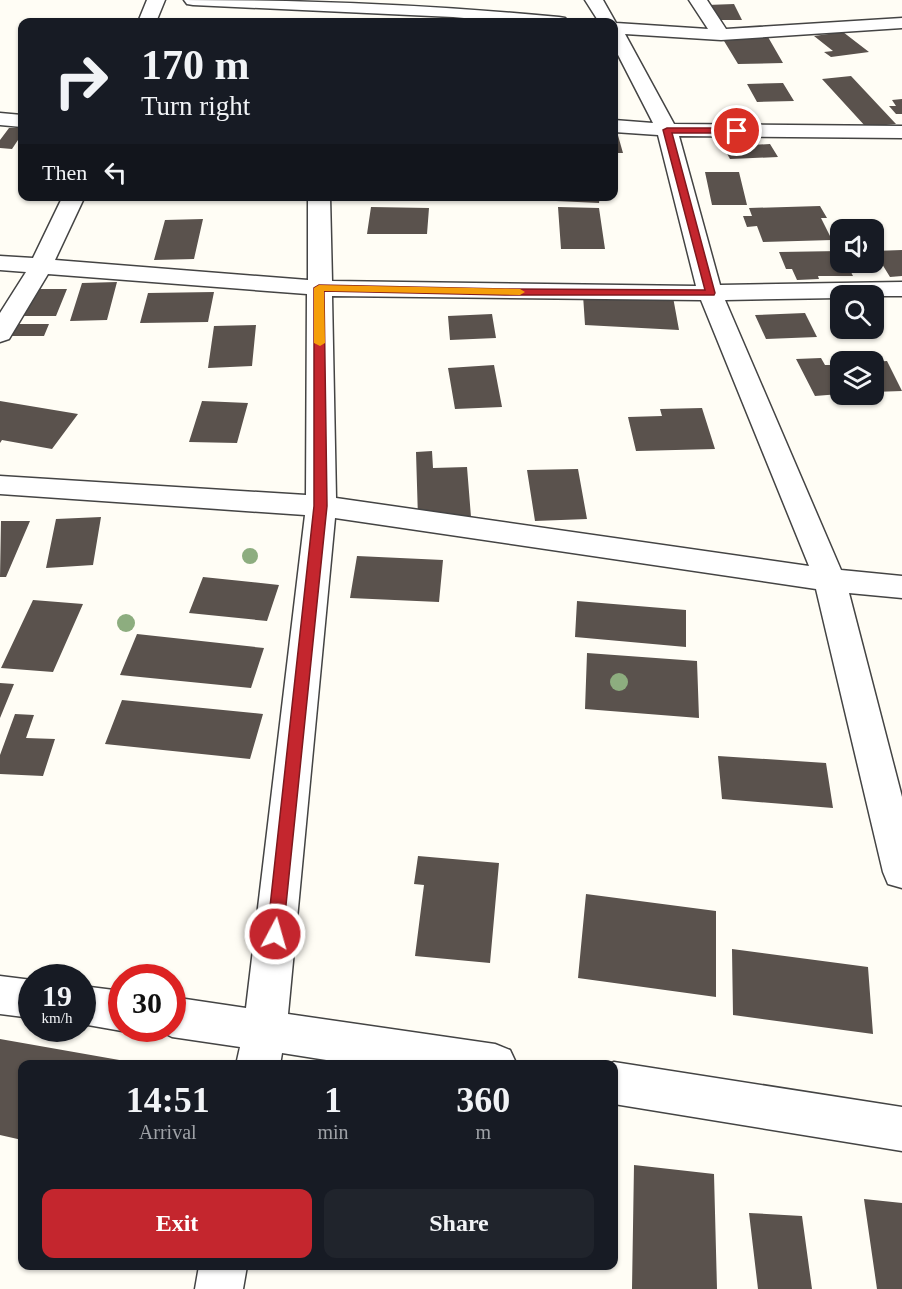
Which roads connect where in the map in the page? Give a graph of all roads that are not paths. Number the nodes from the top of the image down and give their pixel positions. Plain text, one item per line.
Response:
1 (156, 0) edge
2 (193, 0) edge
3 (594, 0) edge
4 (698, 0) edge
5 (365, 10) edge
6 (149, 18) edge
7 (517, 18) edge
8 (605, 18) edge
9 (902, 23) edge
10 (618, 29) edge
11 (721, 35) junction
12 (618, 37) edge
13 (0, 119) edge
14 (18, 121) edge
15 (618, 126) edge
16 (667, 130) junction
17 (902, 132) edge
18 (72, 201) edge
19 (319, 201) edge
20 (0, 263) edge
21 (40, 268) junction
22 (319, 288) junction
23 (902, 289) edge
24 (710, 293) junction
25 (0, 334) edge
26 (0, 485) edge
27 (321, 506) junction
28 (830, 580) junction
29 (902, 587) edge
30 (902, 872) edge
31 (0, 995) edge
32 (18, 997) edge
33 (186, 1022) edge
34 (262, 1047) edge
35 (430, 1060) edge
36 (618, 1084) edge
37 (902, 1129) edge
38 (222, 1270) edge
39 (219, 1289) edge

1 - 6 street
2 - 5 street
3 - 8 street
4 - 11 street
5 - 7 street
9 - 11 street
10 - 11 street
12 - 16 street
13 - 14 street
15 - 16 street
16 - 17 street
16 - 24 street
18 - 21 street
19 - 22 street
20 - 21 street
21 - 22 street
21 - 25 street
22 - 24 street
22 - 27 street
23 - 24 street
24 - 28 street
26 - 27 street
27 - 28 street
27 - 34 street
28 - 29 street
28 - 30 street
31 - 32 street
33 - 34 street
34 - 35 street
36 - 37 street
38 - 39 street

